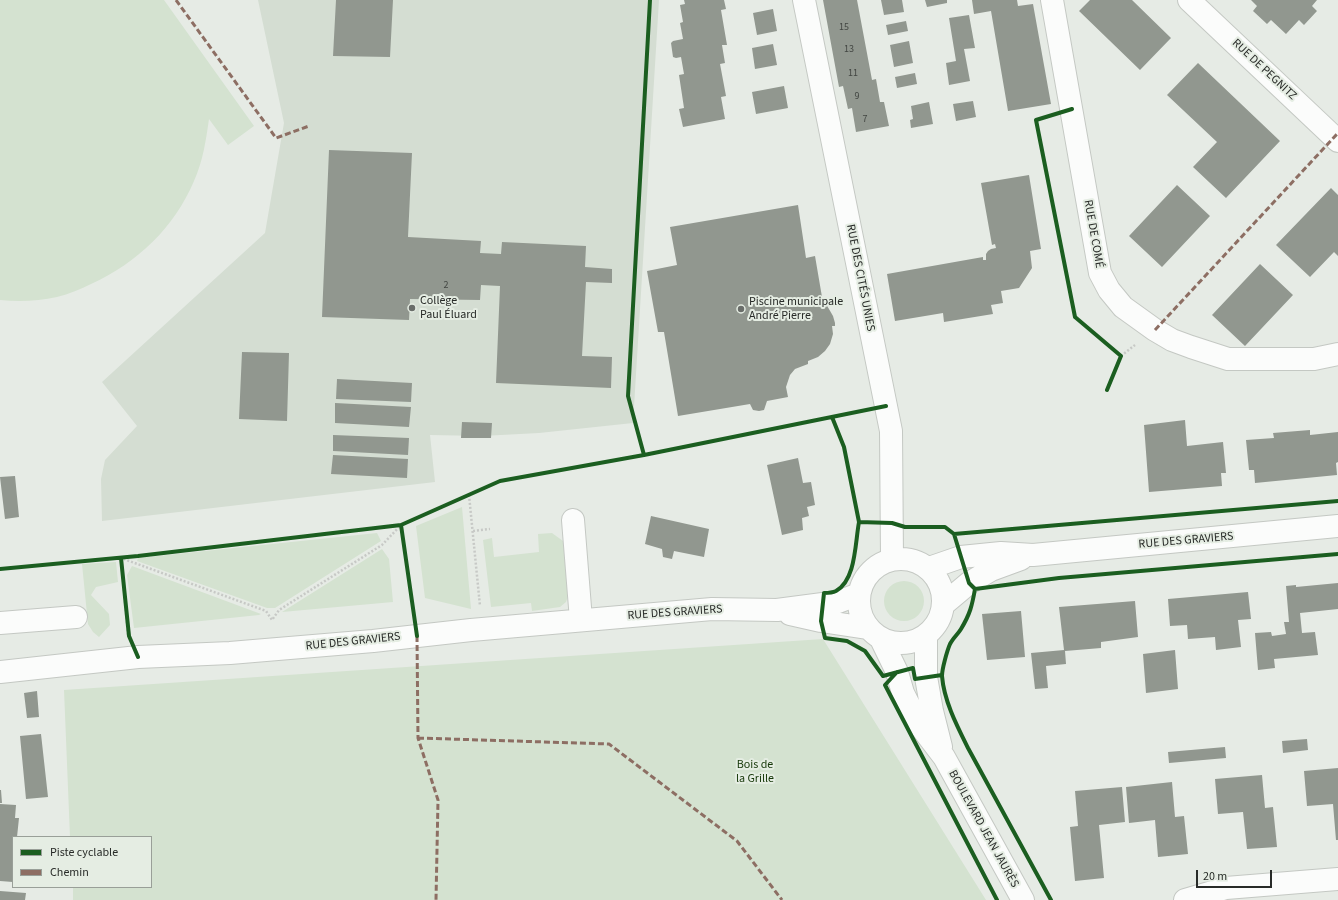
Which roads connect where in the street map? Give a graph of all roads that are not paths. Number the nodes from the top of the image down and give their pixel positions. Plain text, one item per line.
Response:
1 (804, 0) edge
2 (1052, 0) edge
3 (1189, 0) edge
4 (1338, 141) edge
5 (1338, 354) edge
6 (573, 520) dead end
7 (1338, 526) edge
8 (1033, 555) junction
9 (892, 559) junction
10 (929, 568) junction
11 (859, 594) junction
12 (944, 604) junction
13 (777, 610) junction
14 (76, 617) dead end
15 (581, 620) junction
16 (0, 623) edge
17 (874, 634) junction
18 (926, 636) junction
19 (0, 672) edge
20 (944, 757) junction
21 (1338, 879) edge
22 (1226, 894) edge
23 (1023, 900) edge
24 (1185, 900) edge

1 - 9 street, RUE DES CITÉS UNIES
2 - 5 street, RUE DE COMÉ
3 - 4 street, RUE DE PEGNITZ
6 - 15 street
7 - 8 street, RUE DES GRAVIERS
8 - 10 street, RUE DES GRAVIERS
8 - 12 street, RUE DES GRAVIERS
9 - 10 street
9 - 11 street
10 - 12 street
11 - 13 street, RUE DES GRAVIERS
11 - 17 street
12 - 18 street
13 - 15 street, RUE DES GRAVIERS
13 - 17 street, RUE DES GRAVIERS
14 - 16 street
15 - 19 street, RUE DES GRAVIERS
17 - 18 street
17 - 20 street, BOULEVARD JEAN JAURÈS
18 - 20 street, BOULEVARD JEAN JAURÈS
20 - 23 street, BOULEVARD JEAN JAURÈS
21 - 22 street
22 - 24 street

